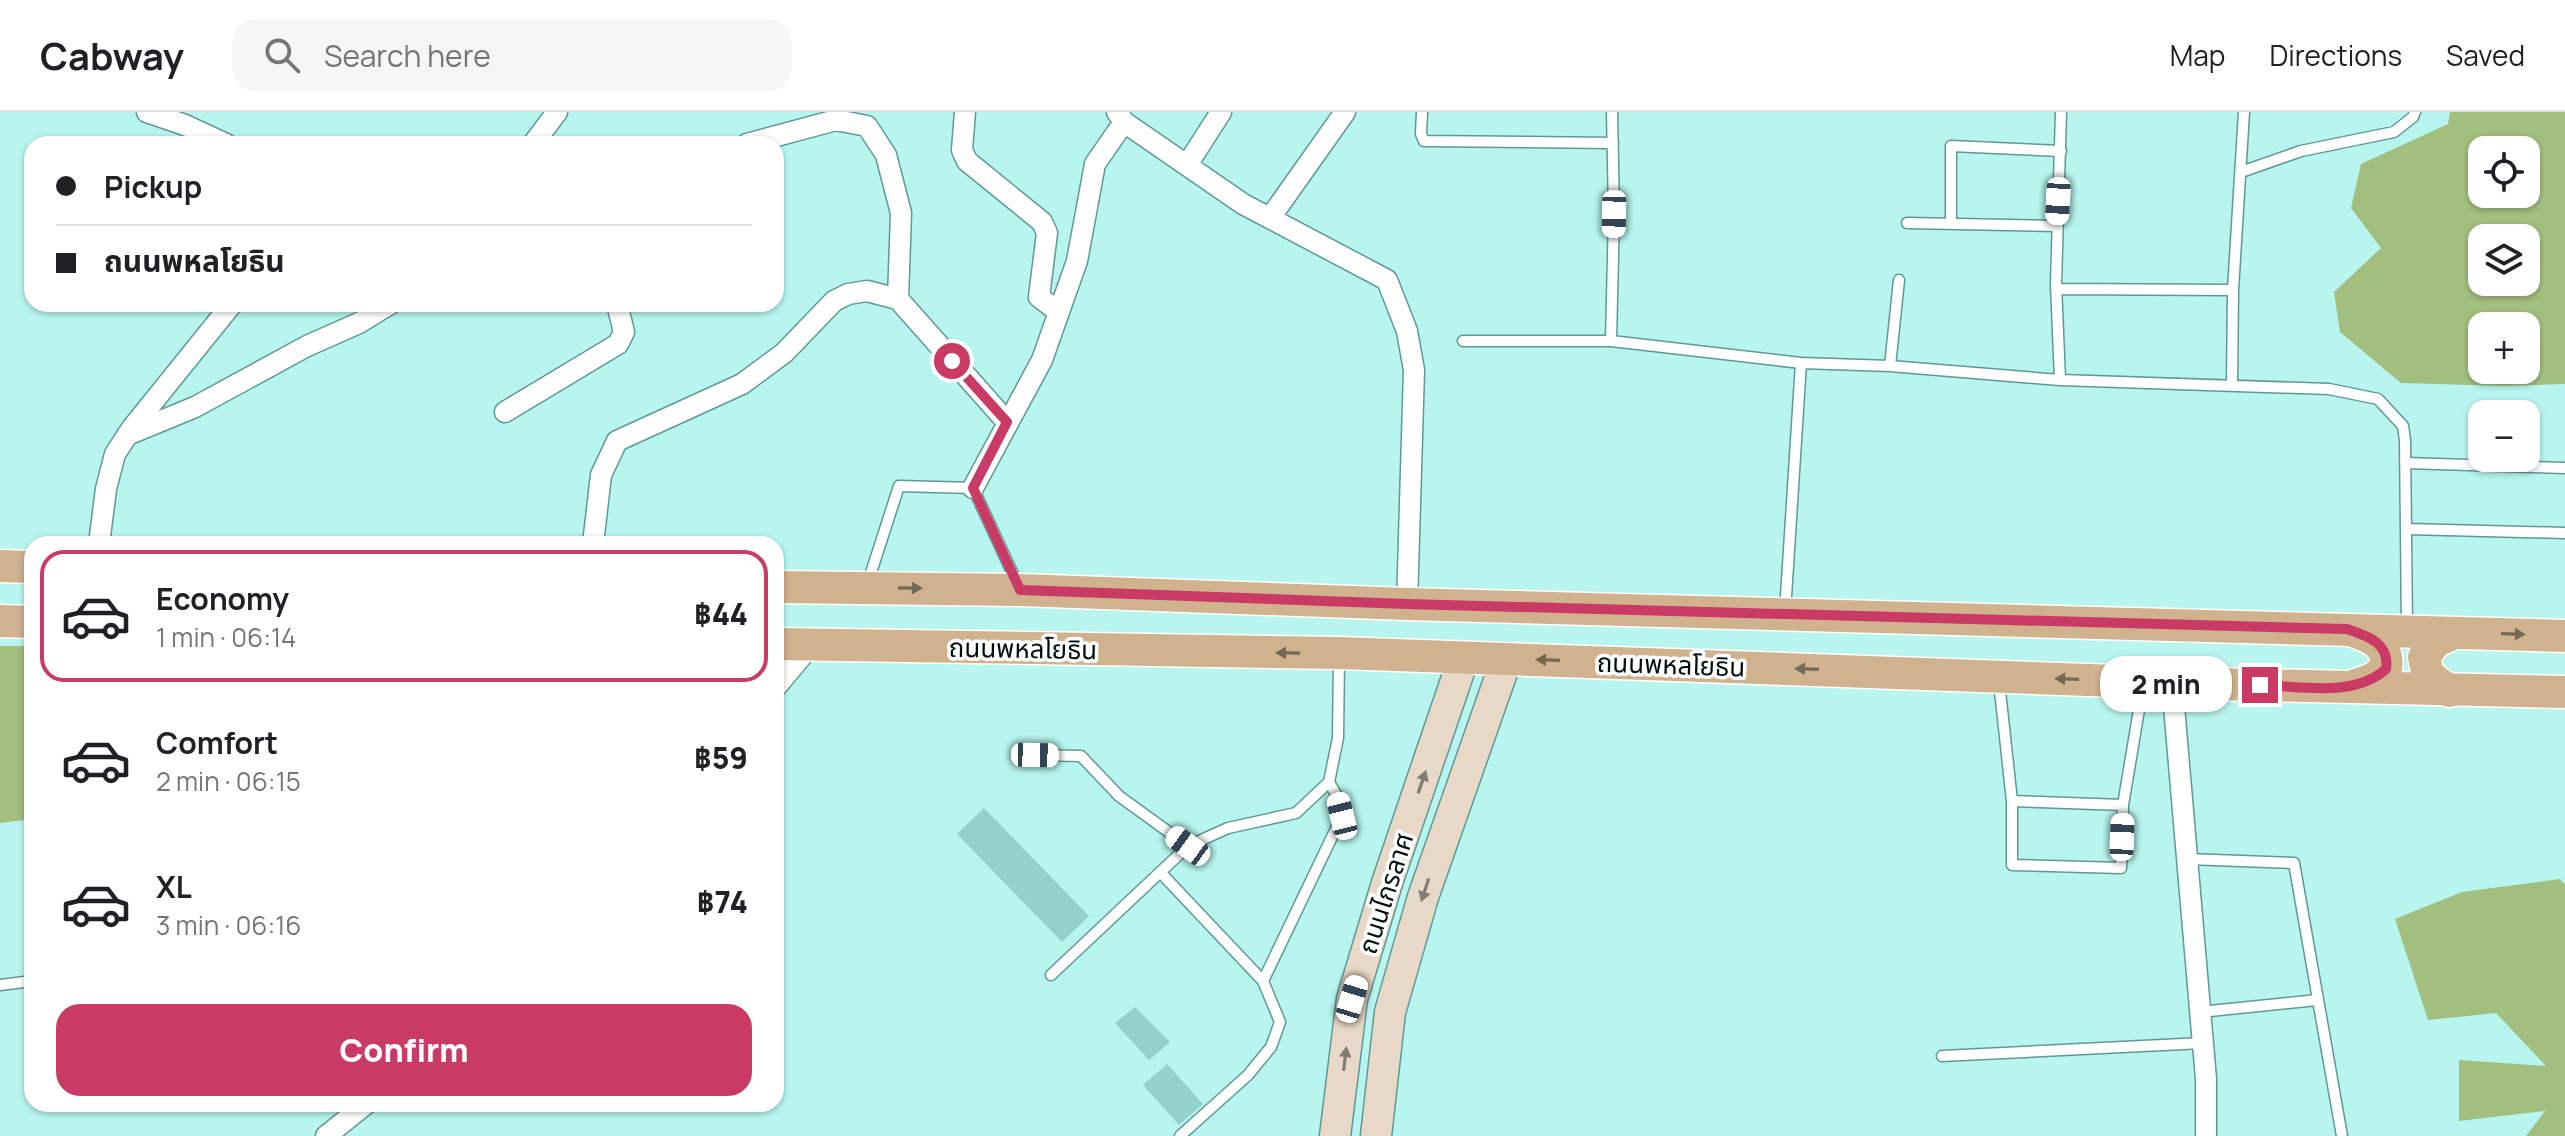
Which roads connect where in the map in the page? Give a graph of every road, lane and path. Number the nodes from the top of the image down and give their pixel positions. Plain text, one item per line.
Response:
1 (147, 112) edge
2 (557, 112) edge
3 (965, 112) edge
4 (1221, 112) edge
5 (1345, 112) edge
6 (1422, 112) edge
7 (1612, 112) edge
8 (2061, 112) edge
9 (2244, 112) edge
10 (2415, 112) edge
11 (1120, 117) edge
12 (209, 136) edge
13 (539, 136) edge
14 (777, 136) edge
15 (1613, 143) junction
16 (2061, 151) junction
17 (1187, 165) junction
18 (2241, 172) junction
19 (1270, 218) junction
20 (1907, 223) dead end
21 (1951, 224) junction
22 (2057, 226) junction
23 (1899, 280) dead end
24 (2056, 289) junction
25 (2233, 290) junction
26 (898, 299) junction
27 (226, 312) edge
28 (377, 312) edge
29 (619, 312) edge
30 (1059, 312) junction
31 (1463, 341) dead end
32 (1611, 341) junction
33 (1801, 363) junction
34 (1890, 366) junction
35 (2060, 380) junction
36 (2232, 386) junction
37 (505, 412) dead end
38 (1007, 422) junction
39 (127, 435) junction
40 (2405, 463) junction
41 (2565, 468) edge
42 (973, 488) junction
43 (2407, 529) junction
44 (2565, 533) edge
45 (100, 536) edge
46 (594, 536) edge
47 (0, 566) edge
48 (24, 567) edge
49 (784, 587) edge
50 (866, 588) junction
51 (1020, 590) junction
52 (1407, 604) junction
53 (1785, 615) junction
54 (0, 621) edge
55 (24, 622) edge
56 (2347, 629) junction
57 (2407, 631) junction
58 (2455, 633) junction
59 (2565, 636) edge
60 (784, 644) edge
61 (811, 645) junction
62 (1340, 653) junction
63 (1464, 657) junction
64 (1507, 658) junction
65 (1998, 676) junction
66 (784, 677) edge
67 (2158, 682) junction
68 (2348, 687) junction
69 (2449, 691) junction
70 (2565, 692) edge
71 (1035, 755) dead end
72 (1329, 782) junction
73 (2012, 801) junction
74 (2123, 805) junction
75 (1188, 846) junction
76 (2187, 859) junction
77 (1160, 872) junction
78 (1051, 975) dead end
79 (1263, 981) junction
80 (24, 982) edge
81 (0, 985) edge
82 (2317, 1000) junction
83 (2200, 1012) junction
84 (2203, 1043) junction
85 (1942, 1056) dead end
86 (356, 1112) edge
87 (326, 1136) edge
88 (1180, 1136) edge
89 (1335, 1136) edge
90 (1376, 1136) edge
91 (2206, 1136) edge
92 (2342, 1136) edge

1 - 12 street
2 - 13 street
3 - 30 street
4 - 17 street
5 - 19 street
6 - 15 lane
7 - 15 lane
8 - 16 lane
9 - 18 lane
10 - 18 lane
11 - 17 street
11 - 30 street
14 - 26 street
15 - 32 lane
16 - 21 lane
16 - 22 lane
17 - 19 street
18 - 25 lane
19 - 52 street
20 - 21 lane
21 - 22 lane
22 - 24 lane
23 - 34 lane
24 - 25 lane
24 - 35 lane
25 - 36 lane
26 - 38 street
26 - 46 street
27 - 39 street
28 - 39 street
29 - 37 street
30 - 38 street
31 - 32 lane
32 - 33 lane
33 - 34 lane
33 - 53 lane
34 - 35 lane
35 - 36 lane
36 - 40 lane
38 - 42 street
39 - 45 street
40 - 41 lane
40 - 43 lane
42 - 50 lane
42 - 51 lane
43 - 44 lane
43 - 57 lane
47 - 48 main road
49 - 50 main road, ถนนพหลโยธิน
50 -> 51 main road, ถนนพหลโยธิน
51 - 52 main road, ถนนพหลโยธิน
52 - 53 main road, ถนนพหลโยธิน
53 - 56 main road, ถนนพหลโยธิน
54 - 55 main road
56 - 57 main road, ถนนพหลโยธิน
56 - 68 main road
57 - 58 main road, ถนนพหลโยธิน
58 -> 59 main road, ถนนพหลโยธิน
58 - 69 main road
60 - 61 main road, ถนนพหลโยธิน
62 -> 61 main road, ถนนพหลโยธิน
61 - 66 street
62 - 63 main road, ถนนพหลโยธิน
62 - 72 lane
63 - 64 main road, ถนนพหลโยธิน
89 -> 63 main road, ถนนไกรลาศ
65 -> 64 main road, ถนนพหลโยธิน
64 -> 90 main road, ถนนไกรลาศ
67 -> 65 main road, ถนนพหลโยธิน
65 - 73 lane
67 - 68 main road, ถนนพหลโยธิน
67 - 74 lane
67 - 76 street
68 - 69 main road, ถนนพหลโยธิน
69 - 70 main road, ถนนพหลโยธิน
71 - 75 lane
72 - 75 lane
72 - 79 lane
73 - 74 lane
73 - 74 lane
75 - 77 lane
76 - 82 lane
76 - 83 street
77 - 78 lane
77 - 79 lane
79 - 88 lane
80 - 81 lane
82 - 83 lane
82 - 92 lane
83 - 84 street
84 - 85 lane
84 - 91 street
86 - 87 street

